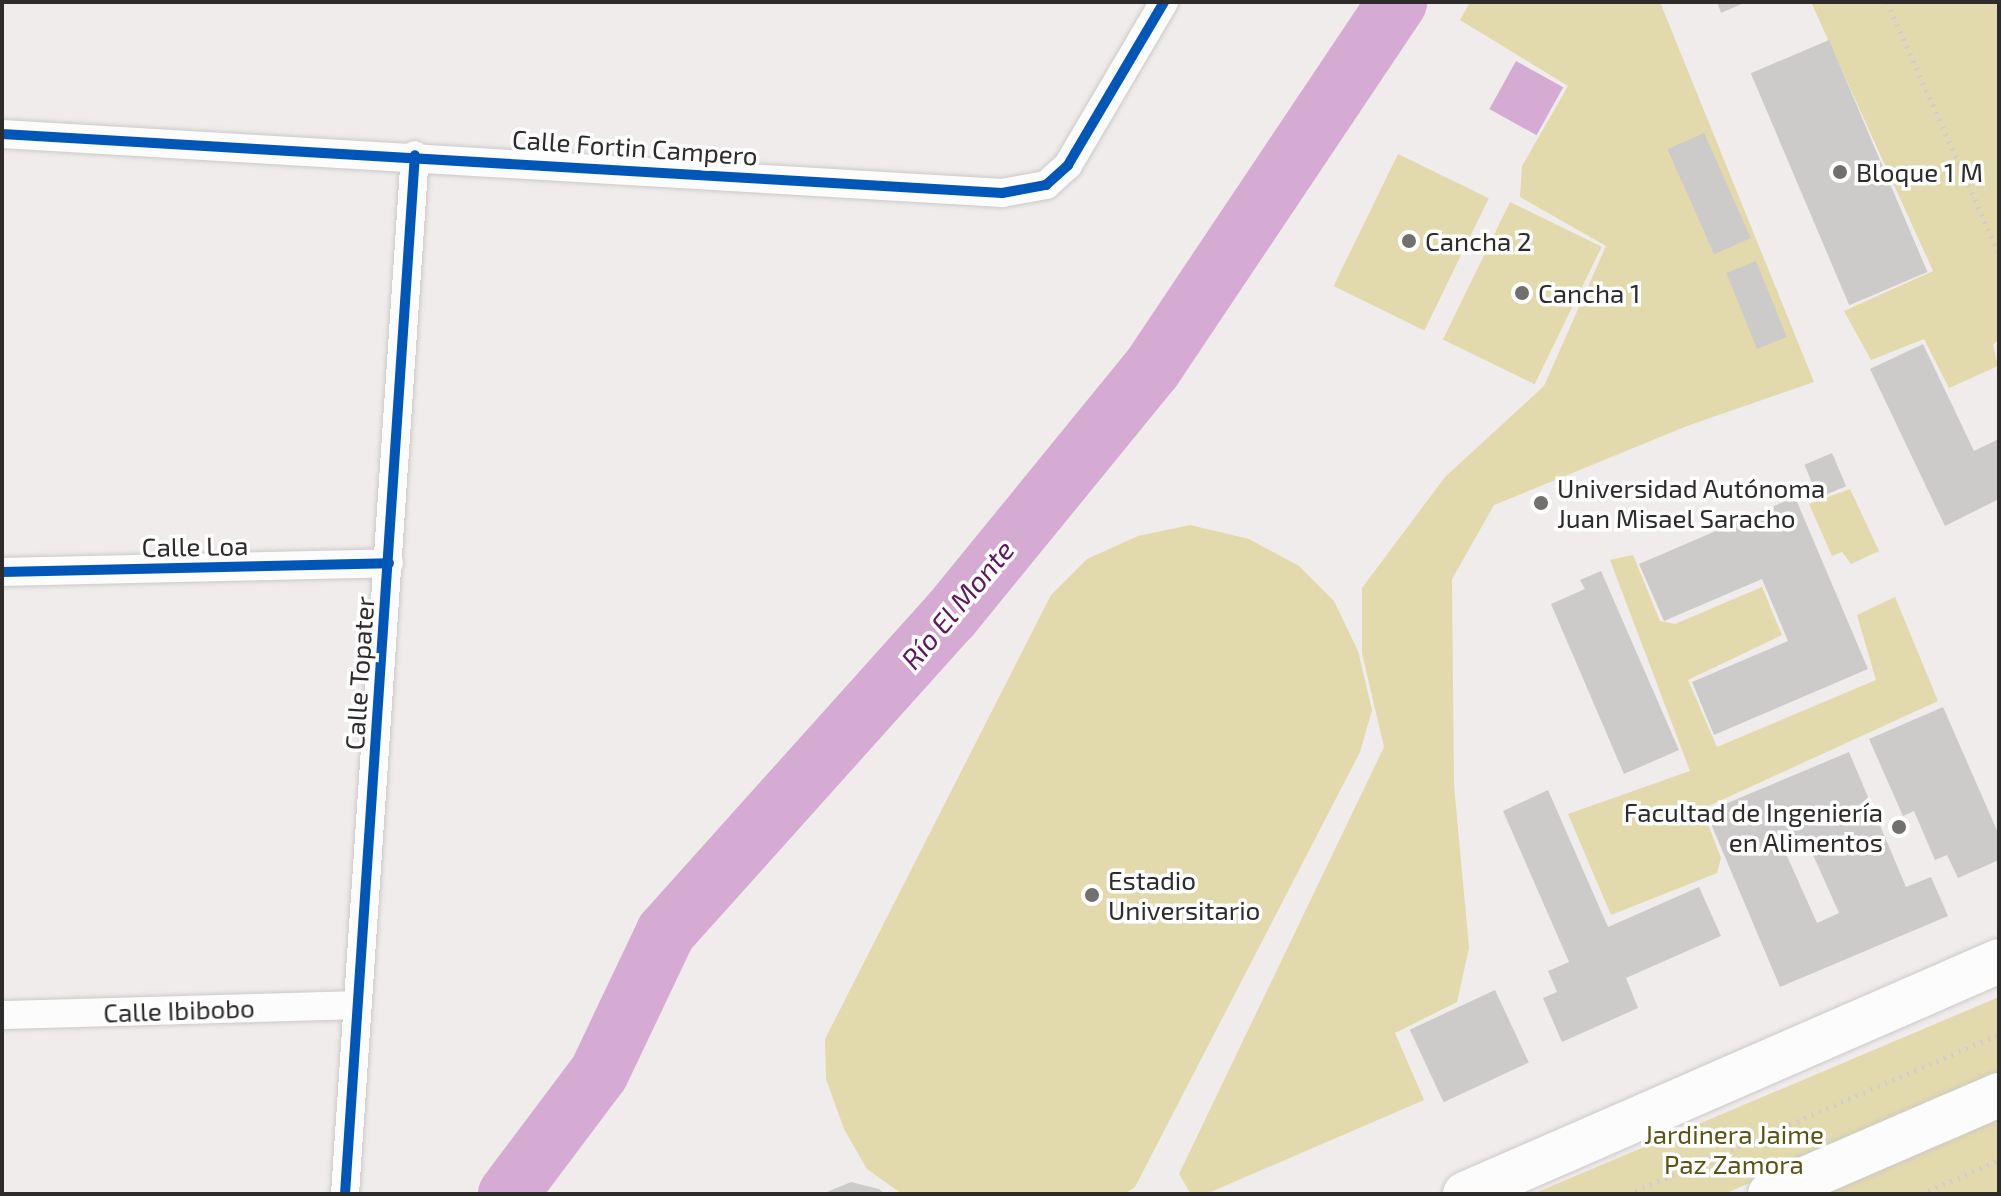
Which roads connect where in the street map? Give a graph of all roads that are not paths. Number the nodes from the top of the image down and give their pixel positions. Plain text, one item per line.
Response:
1 (1164, 2) edge
2 (2, 134) edge
3 (415, 155) junction
4 (389, 563) junction
5 (2, 572) edge
6 (1999, 961) edge
7 (356, 1005) junction
8 (2, 1015) edge
9 (1999, 1095) edge
10 (345, 1194) edge
11 (1465, 1194) edge
12 (1770, 1194) edge

1 - 3 street, Calle Fortin Campero
2 - 3 street, Calle Fortin Campero
3 - 4 street, Calle Topater
4 - 5 street, Calle Loa
4 - 7 street, Calle Topater
6 - 11 main road
7 - 8 street, Calle Ibibobo
7 - 10 street, Calle Topater
9 - 12 main road

